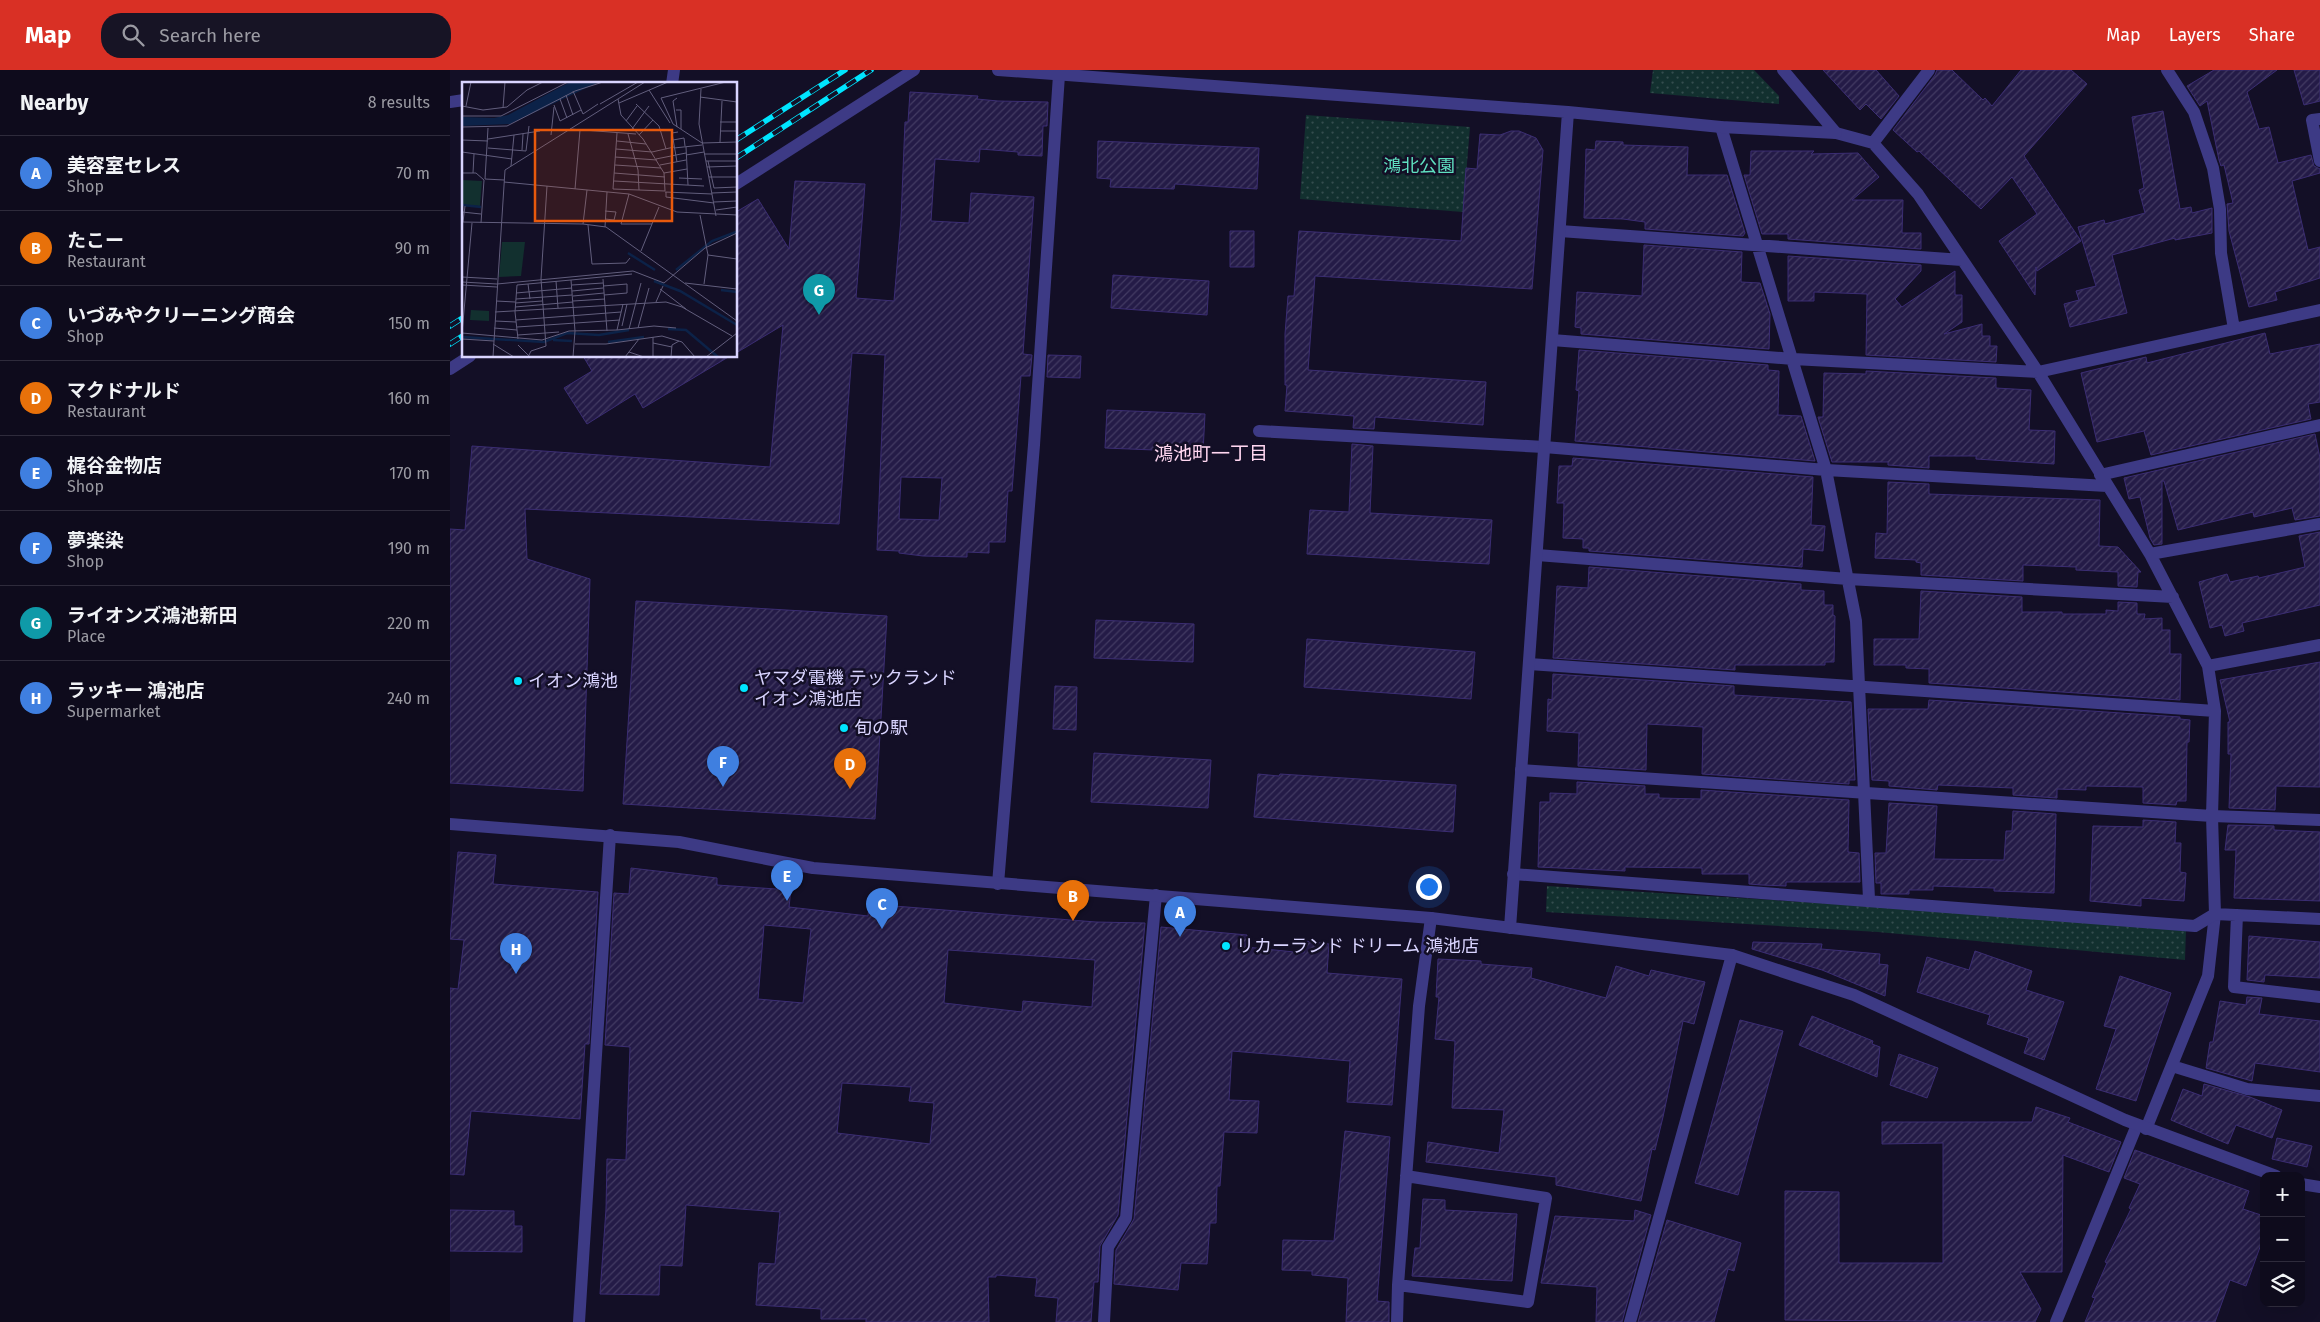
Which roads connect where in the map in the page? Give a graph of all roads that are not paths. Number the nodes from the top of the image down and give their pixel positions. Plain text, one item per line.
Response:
1 (914, 70) edge
2 (998, 70) edge
3 (1783, 70) edge
4 (1929, 70) edge
5 (2167, 70) edge
6 (1059, 75) junction
7 (1568, 112) junction
8 (2320, 119) edge
9 (1721, 127) junction
10 (1836, 133) junction
11 (1873, 143) junction
12 (2320, 161) edge
13 (738, 183) edge
14 (1560, 231) junction
15 (1758, 246) junction
16 (1962, 260) junction
17 (2320, 310) edge
18 (2234, 329) junction
19 (1552, 340) junction
20 (467, 358) edge
21 (1792, 359) junction
22 (450, 369) edge
23 (2038, 372) junction
24 (2320, 424) edge
25 (1259, 431) dead end
26 (1544, 447) junction
27 (1826, 470) junction
28 (2104, 480) junction
29 (2320, 524) edge
30 (2150, 554) junction
31 (1537, 555) junction
32 (1848, 579) junction
33 (2173, 597) junction
34 (2320, 645) edge
35 (1529, 664) junction
36 (2208, 666) junction
37 (1859, 687) junction
38 (2215, 711) junction
39 (1521, 770) junction
40 (1864, 794) junction
41 (2212, 816) junction
42 (2320, 820) edge
43 (450, 824) edge
44 (610, 835) junction
45 (1513, 874) junction
46 (998, 884) junction
47 (1156, 895) junction
48 (1869, 899) junction
49 (2215, 914) junction
50 (2237, 915) junction
51 (1431, 918) junction
52 (2320, 919) edge
53 (1510, 928) junction
54 (1732, 955) junction
55 (2320, 997) edge
56 (2172, 1066) junction
57 (2320, 1096) edge
58 (2141, 1127) junction
59 (2265, 1172) edge
60 (1406, 1176) junction
61 (2305, 1185) edge
62 (2320, 1187) edge
63 (1398, 1285) junction
64 (579, 1322) edge
65 (1104, 1322) edge
66 (1397, 1322) edge
67 (1630, 1322) edge
68 (2056, 1322) edge

1 - 13 street
2 - 6 street
3 - 10 street
4 - 11 street
5 - 18 street
6 - 7 street
6 - 46 street
7 - 9 street
7 - 14 street
8 - 12 street
9 - 10 street
9 - 15 street
10 - 11 street
11 - 16 street
14 - 15 street
14 - 19 street
15 - 16 street
15 - 21 street
16 - 23 street
17 - 18 street
18 - 23 street
19 - 21 street
19 - 26 street
20 - 22 street
21 - 23 street
21 - 27 street
23 - 28 street
24 - 28 street
25 - 26 street
26 - 27 street
26 - 31 street
27 - 28 street
27 - 32 street
28 - 30 street
29 - 30 street
30 - 33 street
31 - 32 street
31 - 35 street
32 - 33 street
32 - 37 street
33 - 36 street
34 - 36 street
35 - 37 street
35 - 39 street
36 - 38 street
37 - 38 street
37 - 40 street
38 - 41 street
39 - 40 street
39 - 45 street
40 - 41 street
40 - 48 street
41 - 42 street
41 - 49 street
43 - 44 street
44 - 46 street
44 - 64 street
45 - 48 street
45 - 53 street
46 - 47 street
47 - 51 street
47 - 65 street
48 - 49 street
49 - 50 street
49 - 56 street
50 - 52 street
50 - 55 street
51 - 53 street
51 - 60 street
53 - 54 street
54 - 58 street
54 - 67 street
56 - 57 street
56 - 58 street
58 - 59 street
58 - 68 street
60 - 63 street
60 - 63 street
61 - 62 street
63 - 66 street

